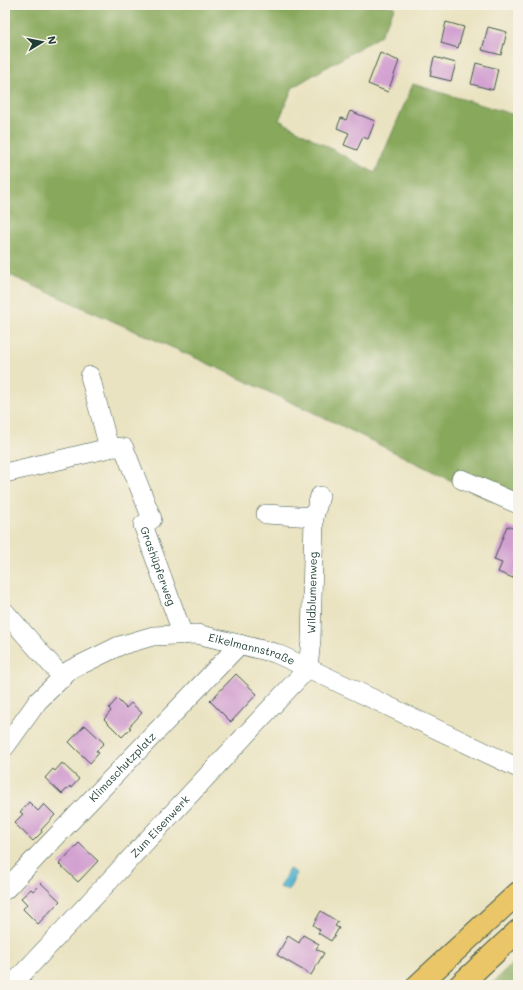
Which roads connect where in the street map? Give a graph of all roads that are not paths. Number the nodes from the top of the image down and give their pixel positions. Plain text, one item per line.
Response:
1 (90, 376) dead end
2 (109, 448) junction
3 (5, 473) edge
4 (461, 480) dead end
5 (320, 496) dead end
6 (518, 504) edge
7 (266, 514) dead end
8 (314, 517) junction
9 (5, 612) edge
10 (183, 635) junction
11 (240, 644) junction
12 (308, 668) junction
13 (63, 678) junction
14 (5, 748) edge
15 (518, 768) edge
16 (5, 890) edge
17 (518, 893) edge
18 (518, 932) edge
19 (12, 985) edge
20 (418, 985) edge
21 (460, 985) edge

1 - 2 street
2 - 3 street, Grashüpferweg
2 - 10 street, Grashüpferweg
4 - 6 street
5 - 8 street, Wildblumenweg
7 - 8 street
8 - 12 street, Wildblumenweg
9 - 13 street
10 - 11 street, Eikelmannstraße
10 - 13 street, Eikelmannstraße
11 - 12 street, Eikelmannstraße
11 - 16 street, Klimaschutzplatz
12 - 15 street, Eikelmannstraße
12 - 19 street, Zum Eisenwerk
13 - 14 street, Eikelmannstraße
17 - 20 main road
18 - 21 main road

